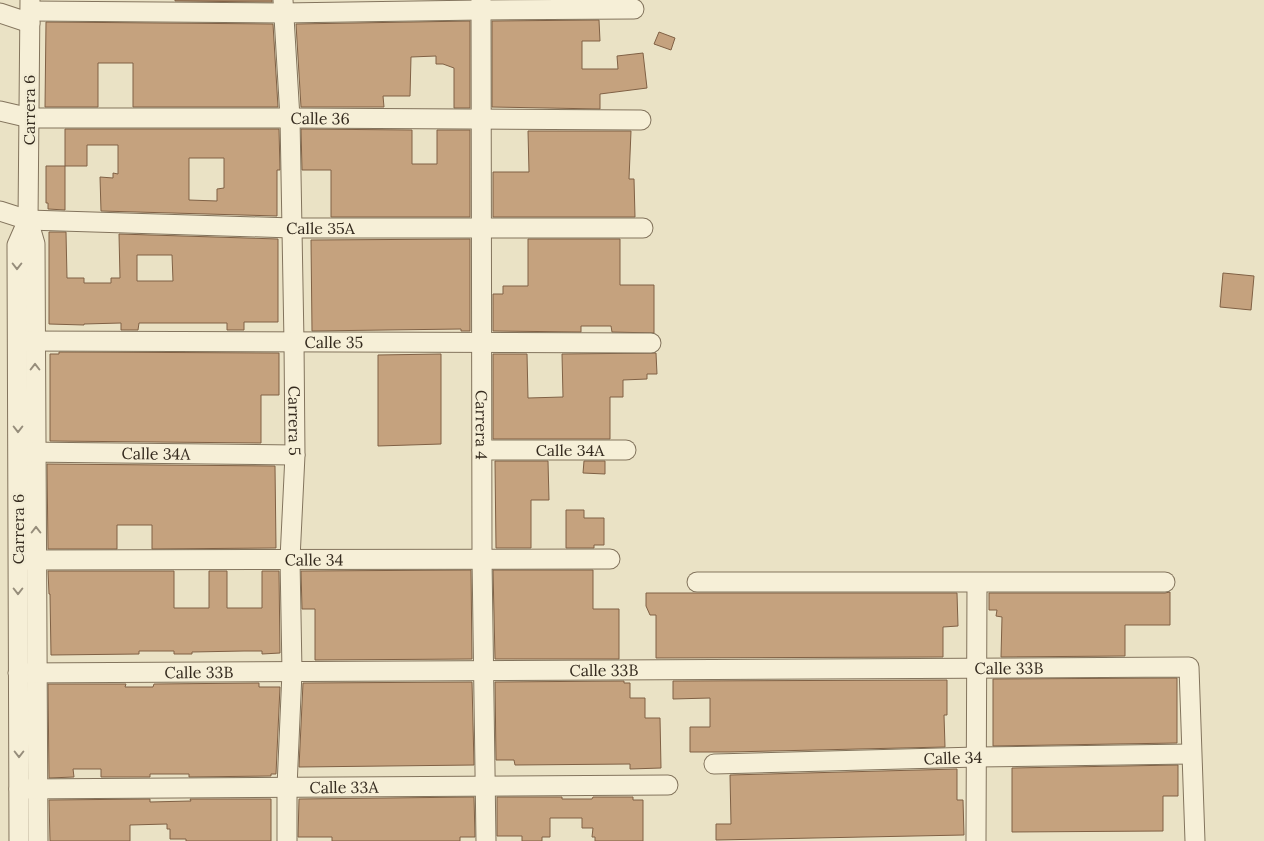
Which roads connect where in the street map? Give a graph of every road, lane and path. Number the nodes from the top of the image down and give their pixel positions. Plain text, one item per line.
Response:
1 (481, 5) edge
2 (283, 7) edge
3 (634, 9) dead end
4 (30, 11) edge
5 (0, 13) edge
6 (0, 111) edge
7 (30, 118) junction
8 (290, 118) junction
9 (481, 120) junction
10 (642, 120) dead end
11 (0, 211) edge
12 (28, 220) junction
13 (481, 227) junction
14 (292, 228) junction
15 (643, 228) dead end
16 (26, 341) junction
17 (294, 342) junction
18 (482, 342) junction
19 (651, 343) dead end
20 (482, 450) junction
21 (626, 450) dead end
22 (27, 452) junction
23 (294, 455) junction
24 (290, 559) junction
25 (482, 559) junction
26 (610, 559) dead end
27 (27, 560) junction
28 (696, 582) dead end
29 (1165, 582) dead end
30 (977, 583) junction
31 (977, 668) junction
32 (485, 671) junction
33 (292, 672) junction
34 (28, 673) junction
35 (1191, 754) junction
36 (977, 757) junction
37 (714, 764) dead end
38 (487, 786) junction
39 (668, 786) dead end
40 (287, 787) junction
41 (19, 788) junction
42 (38, 788) junction
43 (19, 841) edge
44 (38, 841) edge
45 (287, 841) edge
46 (486, 841) edge
47 (976, 841) edge
48 (1196, 841) edge

1 - 2 street
1 - 3 street
1 - 9 street, Carrera 4
2 - 4 street
2 - 8 street, Carrera 5
4 - 5 street
4 - 7 street, Carrera 6
6 - 7 street, Calle 36
7 - 8 street, Calle 36
7 - 12 street, Carrera 6
8 - 9 street, Calle 36
8 - 14 street, Carrera 5
9 - 10 street, Calle 36
9 - 13 street, Carrera 4
11 - 12 street, Calle 35A
12 - 14 street, Calle 35A
12 - 16 street, Carrera 6
13 - 14 street, Calle 35A
13 - 15 street, Calle 35A
13 - 18 street, Carrera 4
14 - 17 street, Carrera 5
16 - 17 street, Calle 35
16 - 22 street, Carrera 6
17 - 18 street, Calle 35
17 - 23 street, Carrera 5
18 - 19 street, Calle 35
18 - 20 street, Carrera 4
20 - 21 street, Calle 34A
20 - 25 street, Carrera 4
22 - 23 street, Calle 34A
22 - 27 street, Carrera 6
23 - 24 street, Carrera 5
24 - 25 street, Calle 34
24 - 27 street, Calle 34
24 - 33 street, Carrera 5
25 - 26 street, Calle 34
25 - 32 street, Carrera 4
27 - 34 street, Carrera 6
28 - 30 street
29 - 30 street
30 - 31 street
31 - 32 street, Calle 33B
31 - 35 street, Calle 33B
31 - 36 street
32 - 33 street, Calle 33B
32 - 38 street, Carrera 4
33 - 34 street, Calle 33B
33 - 40 street, Carrera 5
34 -> 41 street, Carrera 6
34 - 42 street, Carrera 6
35 - 36 street, Calle 34
35 - 48 street
36 - 37 street, Calle 34
36 - 47 street
38 - 39 street, Calle 33A
38 - 40 street, Calle 33A
38 - 46 street, Carrera 4
40 - 42 street, Calle 33A
40 - 45 street, Carrera 5
41 - 42 street, Calle 33A
41 - 43 street, Carrera 6
42 - 44 street, Carrera 6

